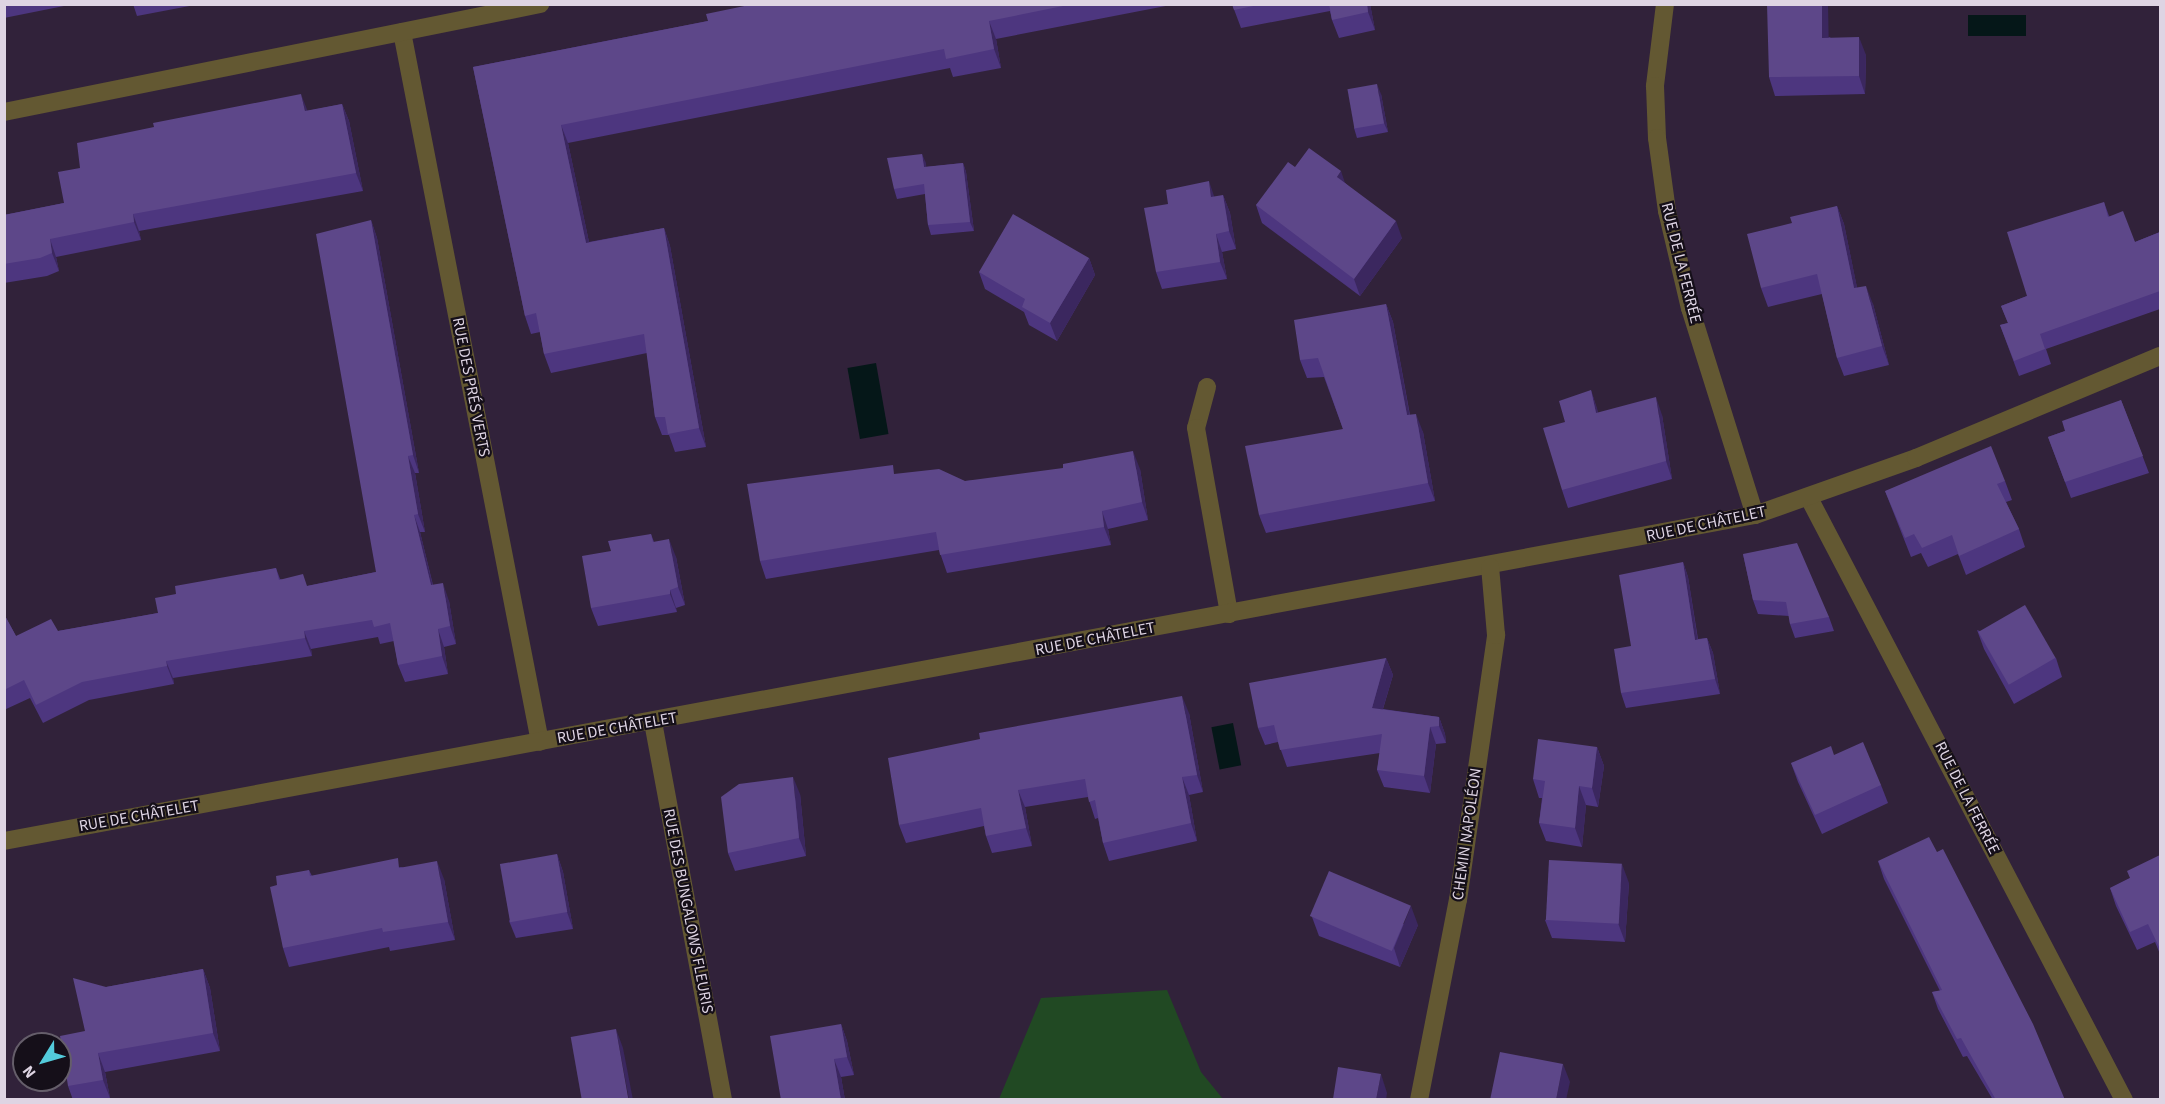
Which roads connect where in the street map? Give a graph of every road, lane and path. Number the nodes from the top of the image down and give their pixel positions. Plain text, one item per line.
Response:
1 (540, 4) edge
2 (1665, 4) edge
3 (402, 32) junction
4 (4, 112) edge
5 (2160, 356) edge
6 (1207, 387) dead end
7 (1809, 498) junction
8 (1755, 515) junction
9 (1490, 567) junction
10 (1229, 614) junction
11 (653, 722) junction
12 (540, 742) junction
13 (4, 841) edge
14 (723, 1100) edge
15 (1419, 1100) edge
16 (2124, 1100) edge

1 - 3 street
2 - 8 street, RUE DE LA FERRÉE
3 - 4 street
3 - 12 street, RUE DES PRÉS VERTS
5 - 7 street, RUE DE CHÂTELET
6 - 10 street
7 - 8 street, RUE DE CHÂTELET
7 - 16 street, RUE DE LA FERRÉE
8 - 9 street, RUE DE CHÂTELET
9 - 10 street, RUE DE CHÂTELET
9 - 15 street, CHEMIN NAPOLÉON
10 - 11 street, RUE DE CHÂTELET
11 - 12 street, RUE DE CHÂTELET
11 - 14 street, RUE DES BUNGALOWS FLEURIS
12 - 13 street, RUE DE CHÂTELET

